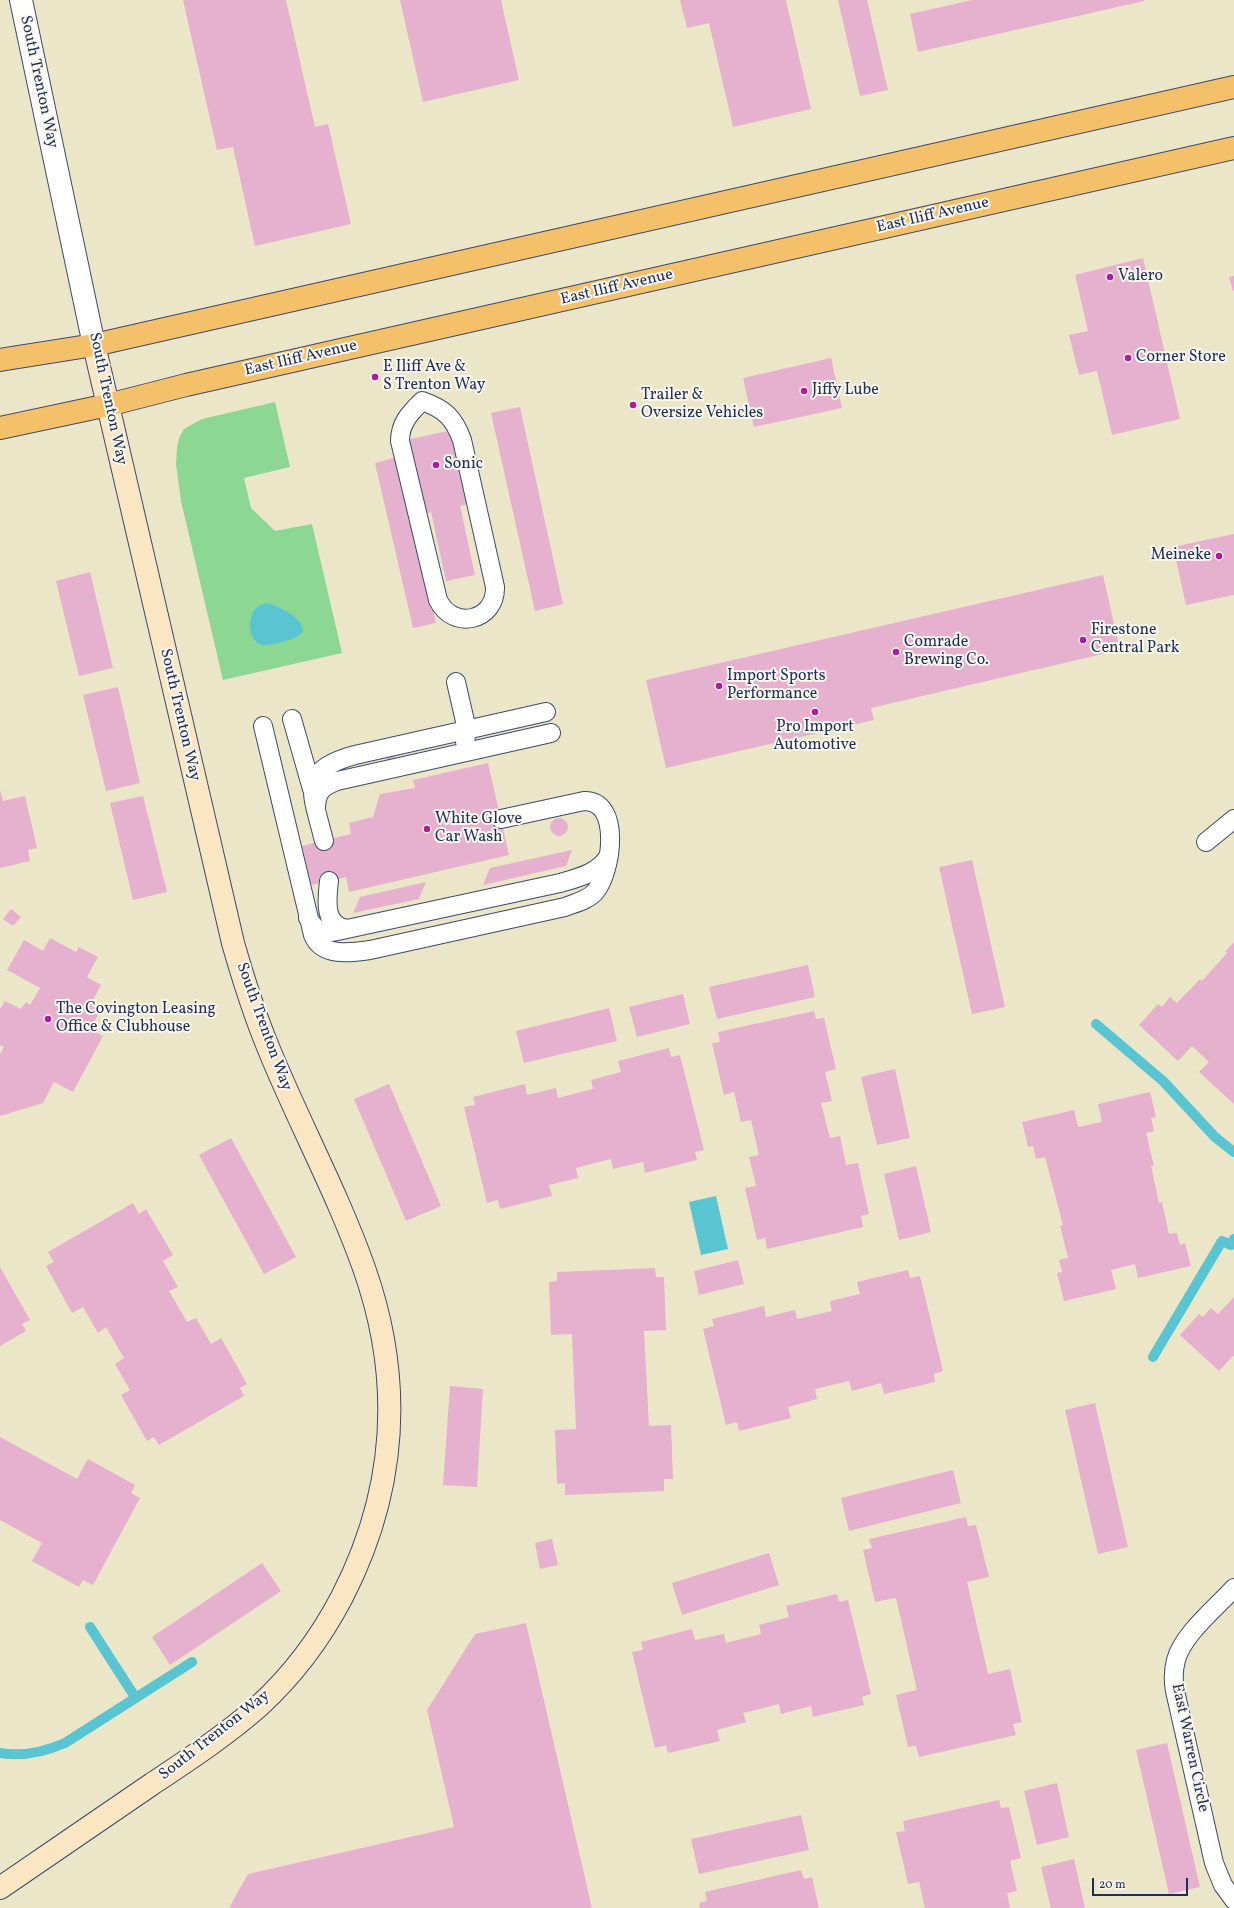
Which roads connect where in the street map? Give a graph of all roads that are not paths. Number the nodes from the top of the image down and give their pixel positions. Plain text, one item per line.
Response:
1 (21, 0) edge
2 (1234, 87) edge
3 (1234, 148) edge
4 (94, 345) junction
5 (0, 360) edge
6 (108, 405) junction
7 (0, 428) edge
8 (494, 576) joint
9 (456, 682) dead end
10 (546, 712) dead end
11 (292, 719) dead end
12 (263, 726) dead end
13 (467, 730) junction
14 (551, 734) dead end
15 (444, 757) junction
16 (312, 789) junction
17 (316, 807) junction
18 (501, 819) dead end
19 (1234, 819) edge
20 (324, 841) dead end
21 (1206, 842) dead end
22 (610, 851) junction
23 (329, 881) dead end
24 (308, 918) junction
25 (347, 929) junction
26 (1234, 1588) edge
27 (0, 1888) edge
28 (1234, 1900) edge

1 - 4 street, South Trenton Way
2 - 4 main road
3 - 6 main road, East Iliff Avenue
4 - 5 main road
4 - 6 street, South Trenton Way
6 - 7 main road, East Iliff Avenue
6 - 27 street, South Trenton Way
8 - 8 lane
9 - 13 lane
10 - 13 lane
11 - 16 lane
12 - 24 lane
13 - 15 lane
13 - 16 lane
14 - 15 lane
15 - 17 lane
16 - 17 lane
17 - 20 lane
18 - 22 lane
19 - 21 lane
22 - 24 lane
22 - 25 lane
23 - 25 lane
24 - 25 lane
26 - 28 lane, East Warren Circle

